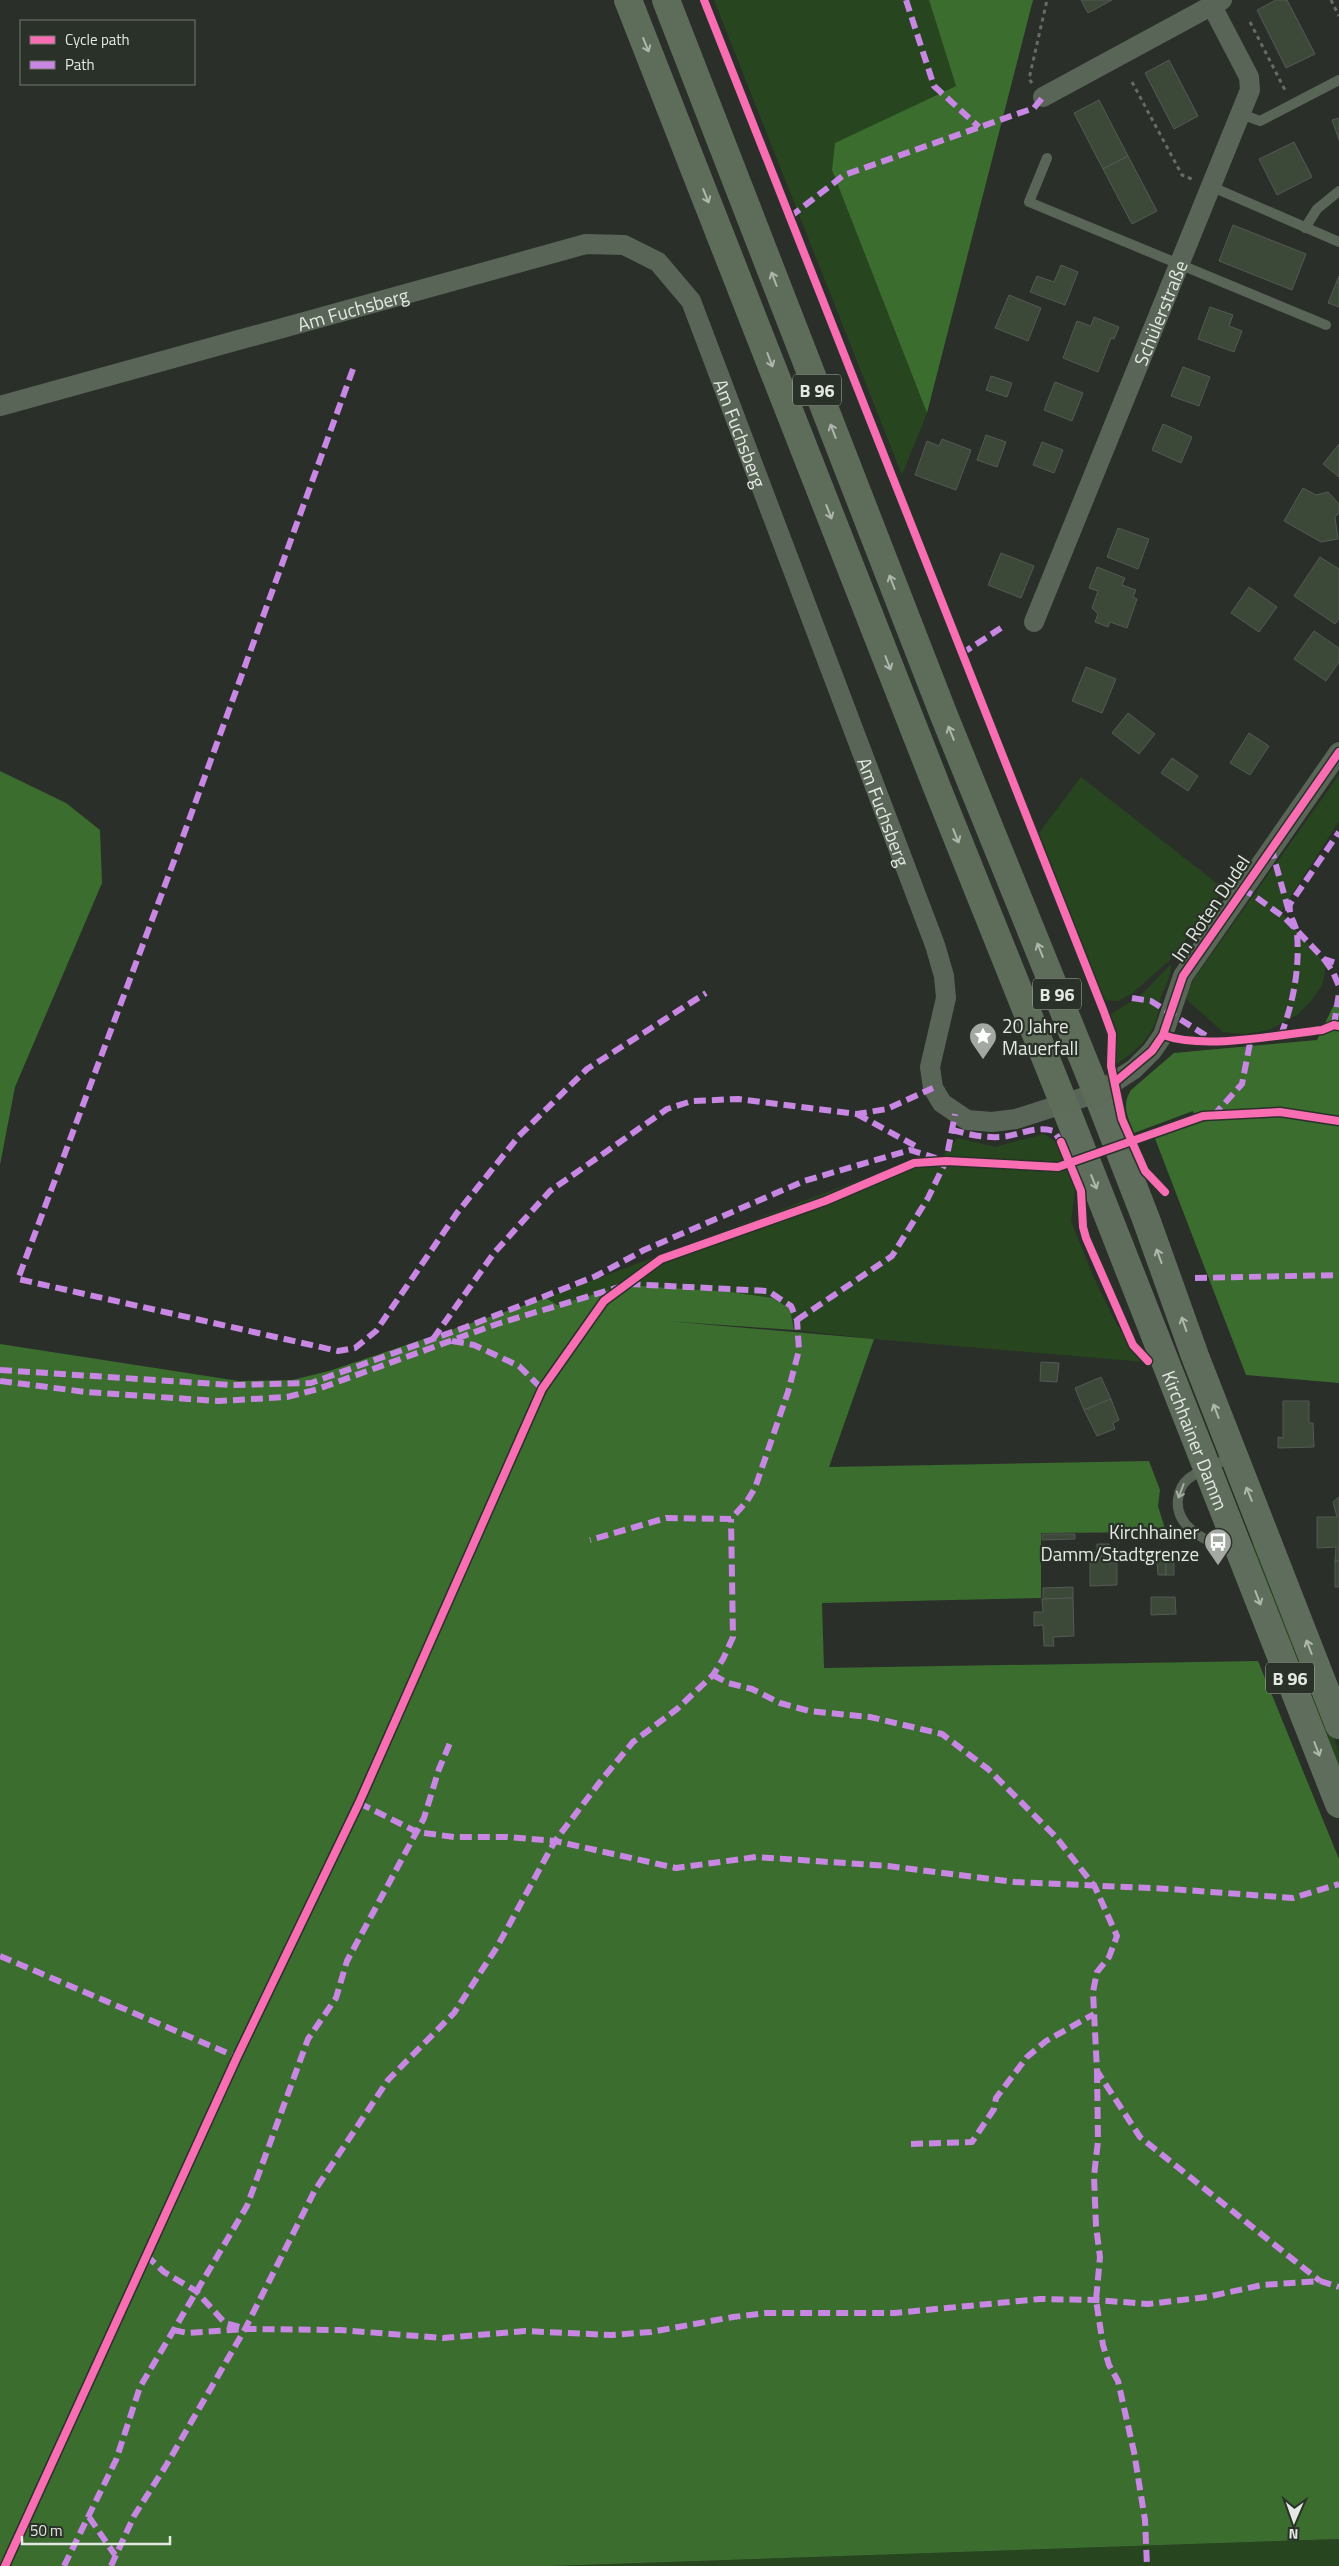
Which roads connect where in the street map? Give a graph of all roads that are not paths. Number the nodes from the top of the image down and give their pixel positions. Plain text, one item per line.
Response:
1 (628, 0) edge
2 (666, 0) edge
3 (1217, 3) edge
4 (1339, 80) edge
5 (1043, 97) road end
6 (1241, 114) junction
7 (1047, 158) dead end
8 (1210, 186) junction
9 (1339, 191) edge
10 (1305, 228) junction
11 (1339, 242) edge
12 (1178, 265) junction
13 (1326, 325) dead end
14 (0, 406) edge
15 (1034, 622) dead end
16 (1339, 752) edge
17 (1097, 1093) junction
18 (1064, 1104) junction
19 (1234, 1457) junction
20 (1206, 1468) junction
21 (1240, 1552) junction
22 (1339, 1725) edge
23 (1339, 1804) edge

1 -> 18 highway, B 96
17 -> 2 highway, B 96
3 - 5 street
3 - 6 street, Schülerstraße
4 - 6 lane
6 - 8 street, Schülerstraße
7 - 12 lane
8 - 10 lane
8 - 12 street, Schülerstraße
9 - 10 lane
10 - 11 lane
12 - 13 lane
12 - 15 street, Schülerstraße
14 - 18 street, Am Fuchsberg
16 - 17 street, Im Roten Dudel
17 - 18 street, Am Fuchsberg
19 -> 17 main road, Kirchhainer Damm / B 96
18 -> 20 main road, Kirchhainer Damm / B 96
19 - 20 lane
22 -> 19 main road, Kirchhainer Damm / B 96
20 - 21 main road, Kirchhainer Damm / B 96
20 -> 21 lane
21 -> 23 main road, Kirchhainer Damm / B 96

